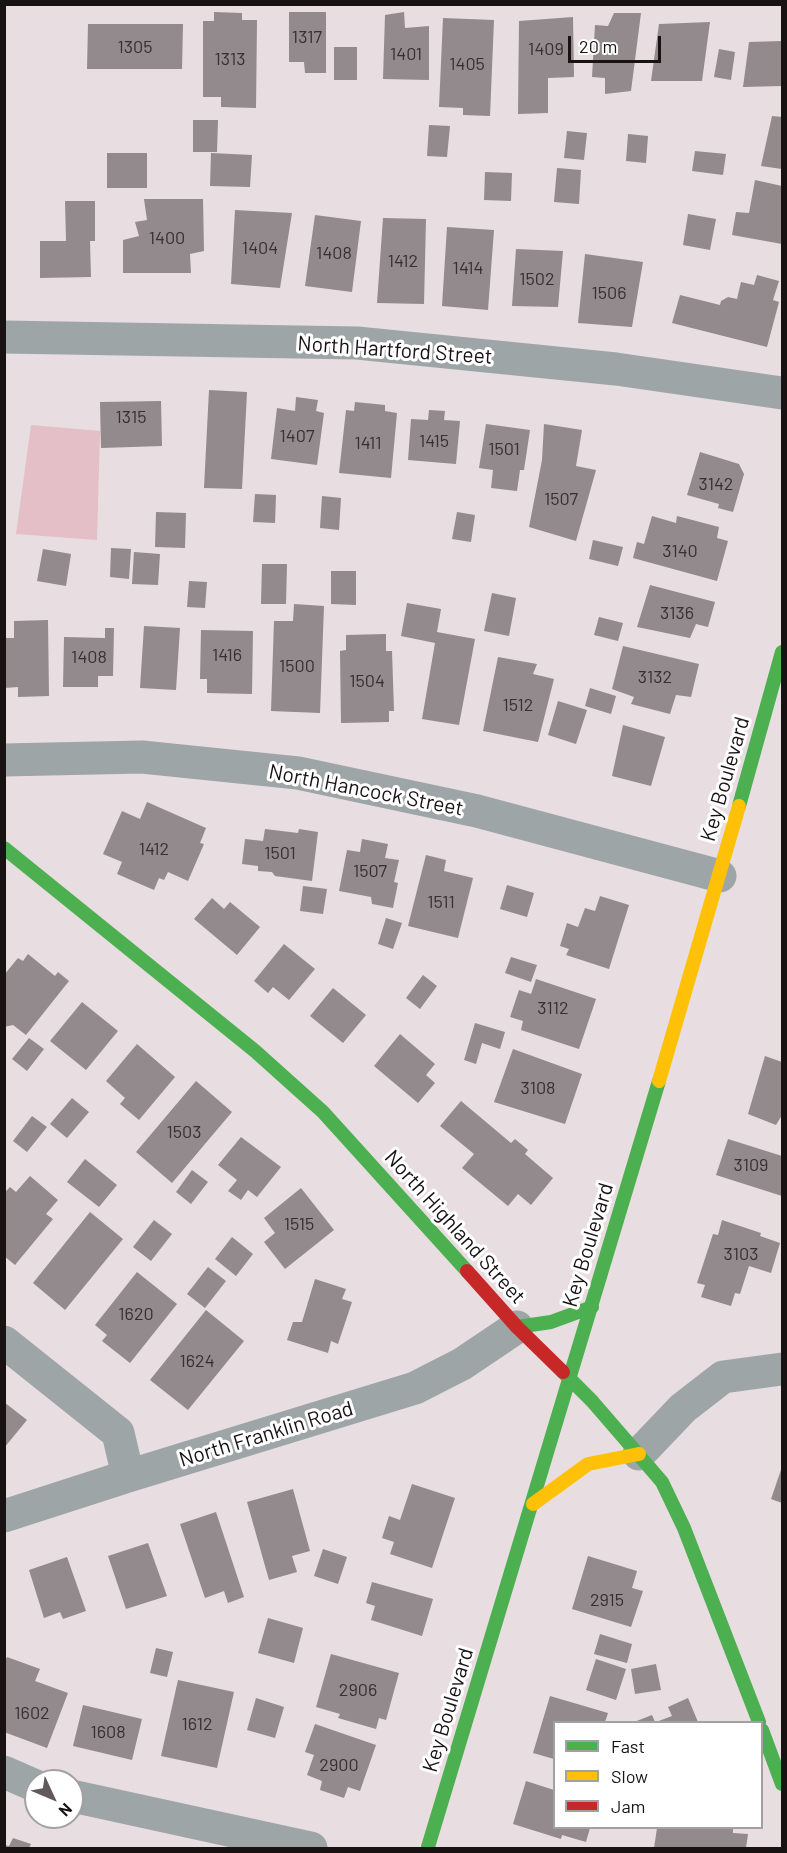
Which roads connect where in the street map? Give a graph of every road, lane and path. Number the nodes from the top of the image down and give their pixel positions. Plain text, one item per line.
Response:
1 (4, 337) edge
2 (783, 393) edge
3 (783, 652) edge
4 (4, 760) edge
5 (4, 848) edge
6 (720, 876) junction
7 (592, 1307) junction
8 (517, 1327) junction
9 (4, 1342) edge
10 (783, 1369) edge
11 (570, 1381) junction
12 (639, 1454) junction
13 (128, 1476) junction
14 (532, 1504) junction
15 (4, 1516) edge
16 (759, 1721) edge
17 (763, 1733) edge
18 (4, 1772) edge
19 (24, 1781) edge
20 (783, 1784) edge
21 (84, 1799) edge
22 (311, 1848) edge
23 (424, 1848) edge

1 - 2 street, North Hartford Street
3 - 6 street, Key Boulevard
4 - 6 street, North Hancock Street
5 - 8 street, North Highland Street
6 - 7 street, Key Boulevard
7 - 8 street
7 - 11 street, Key Boulevard
8 - 11 street, North Highland Street
8 - 13 street, North Franklin Road
9 - 13 street
10 - 12 street
11 - 12 street, North Highland Street
11 - 14 street, Key Boulevard
12 - 14 street
12 - 16 street, North Highland Street
13 - 15 street, North Franklin Road
14 - 23 street, Key Boulevard
17 - 20 street
18 - 19 street
21 - 22 street

